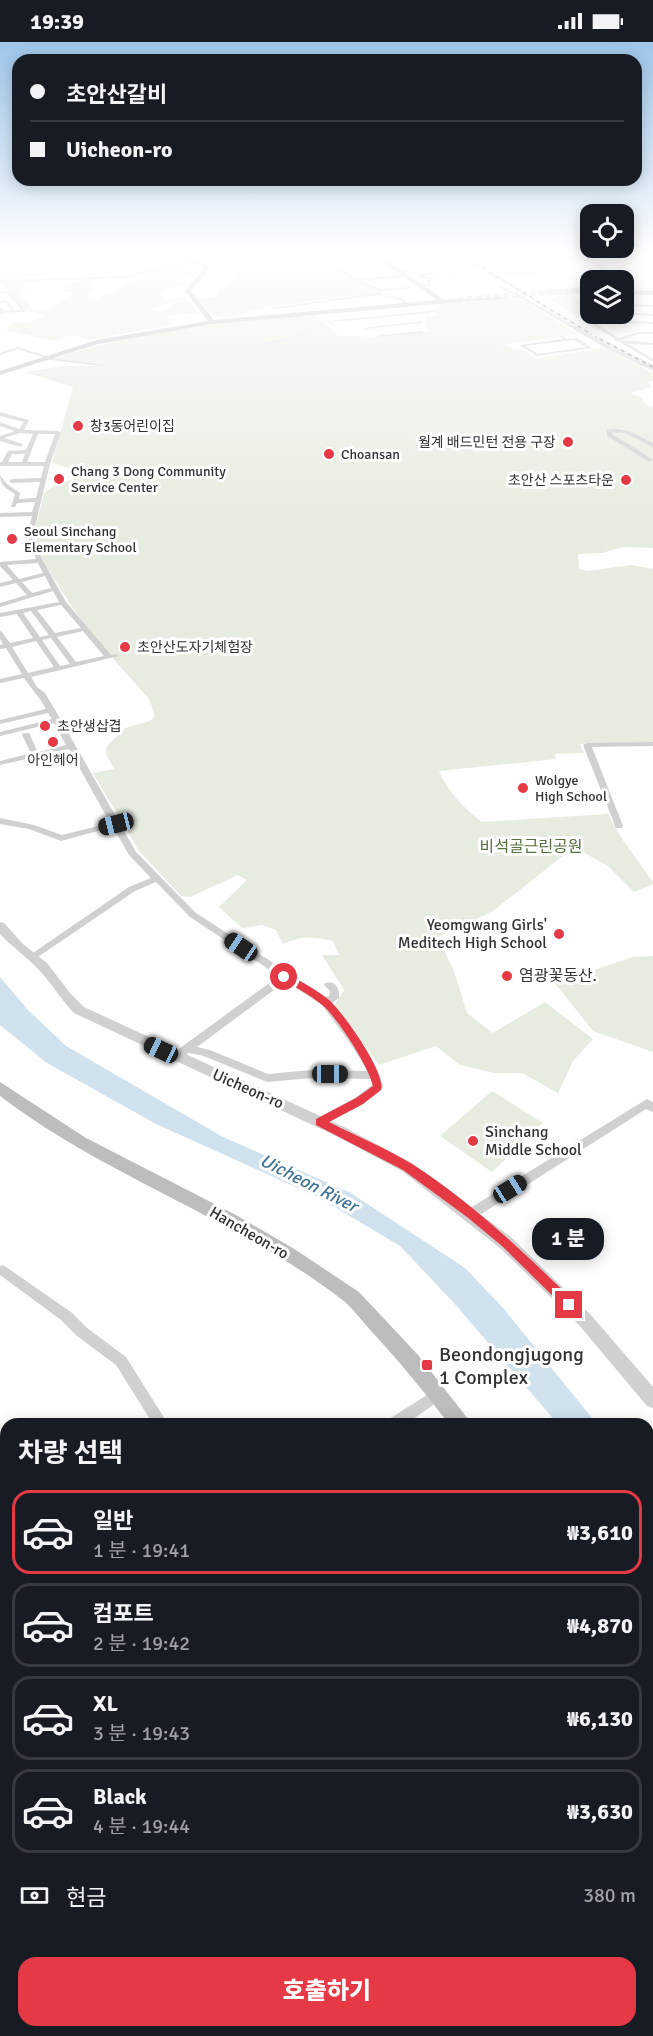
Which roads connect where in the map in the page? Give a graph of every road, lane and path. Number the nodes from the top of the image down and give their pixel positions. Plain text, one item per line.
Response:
1 (97, 342) edge
2 (542, 342) edge
3 (580, 342) edge
4 (598, 342) edge
5 (621, 342) edge
6 (631, 342) edge
7 (653, 344) edge
8 (0, 354) edge
9 (640, 355) junction
10 (653, 355) edge
11 (46, 358) junction
12 (653, 361) edge
13 (101, 365) dead end
14 (653, 370) edge
15 (0, 373) edge
16 (0, 414) edge
17 (0, 424) edge
18 (21, 431) junction
19 (36, 432) junction
20 (0, 437) edge
21 (21, 445) dead end
22 (653, 445) edge
23 (28, 452) junction
24 (650, 460) dead end
25 (2, 464) edge
26 (24, 464) junction
27 (47, 467) junction
28 (9, 471) dead end
29 (0, 477) edge
30 (44, 480) junction
31 (12, 481) dead end
32 (2, 484) edge
33 (38, 500) junction
34 (34, 514) junction
35 (0, 515) edge
36 (40, 561) junction
37 (1, 564) edge
38 (46, 574) junction
39 (16, 581) junction
40 (0, 585) edge
41 (54, 589) junction
42 (31, 596) junction
43 (63, 603) junction
44 (0, 605) edge
45 (33, 609) junction
46 (19, 612) junction
47 (0, 615) edge
48 (85, 629) junction
49 (0, 633) edge
50 (53, 636) junction
51 (39, 639) junction
52 (4, 646) edge
53 (74, 664) junction
54 (58, 668) junction
55 (27, 675) junction
56 (0, 681) edge
57 (51, 710) junction
58 (57, 720) junction
59 (0, 722) edge
60 (0, 734) edge
61 (26, 735) dead end
62 (653, 744) edge
63 (72, 746) junction
64 (36, 755) junction
65 (0, 762) edge
66 (0, 821) edge
67 (116, 824) junction
68 (619, 826) dead end
69 (156, 879) junction
70 (0, 926) edge
71 (32, 957) junction
72 (284, 977) junction
73 (329, 985) dead end
74 (326, 1002) junction
75 (182, 1053) junction
76 (377, 1081) junction
77 (0, 1089) edge
78 (653, 1108) edge
79 (320, 1122) junction
80 (471, 1214) junction
81 (3, 1270) dead end
82 (438, 1394) junction
83 (653, 1400) edge
84 (157, 1418) edge
85 (403, 1418) edge
86 (457, 1418) edge

1 - 11 main road
2 - 3 street
4 - 14 street
5 - 9 street
6 - 7 street
8 - 11 street
9 - 10 street
9 - 12 street
11 - 13 street
11 - 15 main road
16 - 18 street
17 - 18 street
18 - 19 street
18 - 20 street
19 - 23 street
19 - 27 street
20 - 21 street
22 - 24 street
23 - 25 street
23 - 26 street
25 - 26 street
26 - 27 street
27 - 28 street
27 - 30 street
29 - 32 street
30 - 31 street
30 - 33 street
32 - 33 street
33 - 34 street
34 - 35 street
34 - 36 street
36 - 37 street
36 - 38 street
37 - 39 street
38 - 39 street
38 - 41 street
39 - 40 street
39 - 42 street
41 - 42 street
41 - 43 street
42 - 44 street
43 - 45 street
43 - 48 street
45 - 46 street
45 - 50 street
46 - 47 street
46 - 51 street
48 - 50 street
48 - 53 street
49 - 52 street
50 - 51 street
50 - 53 street
51 - 52 street
51 - 54 street
52 - 55 street
53 - 54 street
54 - 55 street
55 - 56 street
55 - 57 street
57 - 58 street
57 - 59 street
58 - 60 street
58 - 63 street
61 - 64 street
62 - 68 street
63 - 64 street
63 - 67 street
64 - 65 street
66 - 67 street
67 - 69 street
69 - 71 street
69 - 72 street
70 - 71 street, Uicheon-ro
71 - 75 street, Uicheon-ro
72 - 74 street
72 - 75 street
73 - 74 street
74 - 76 street
75 - 76 street
75 - 79 street, Uicheon-ro
76 - 79 street
77 - 82 main road, Hancheon-ro
78 - 80 street
79 - 80 street, Uicheon-ro
80 - 83 street, Uicheon-ro
81 - 84 street
82 - 85 street
82 - 86 main road, Hancheon-ro

